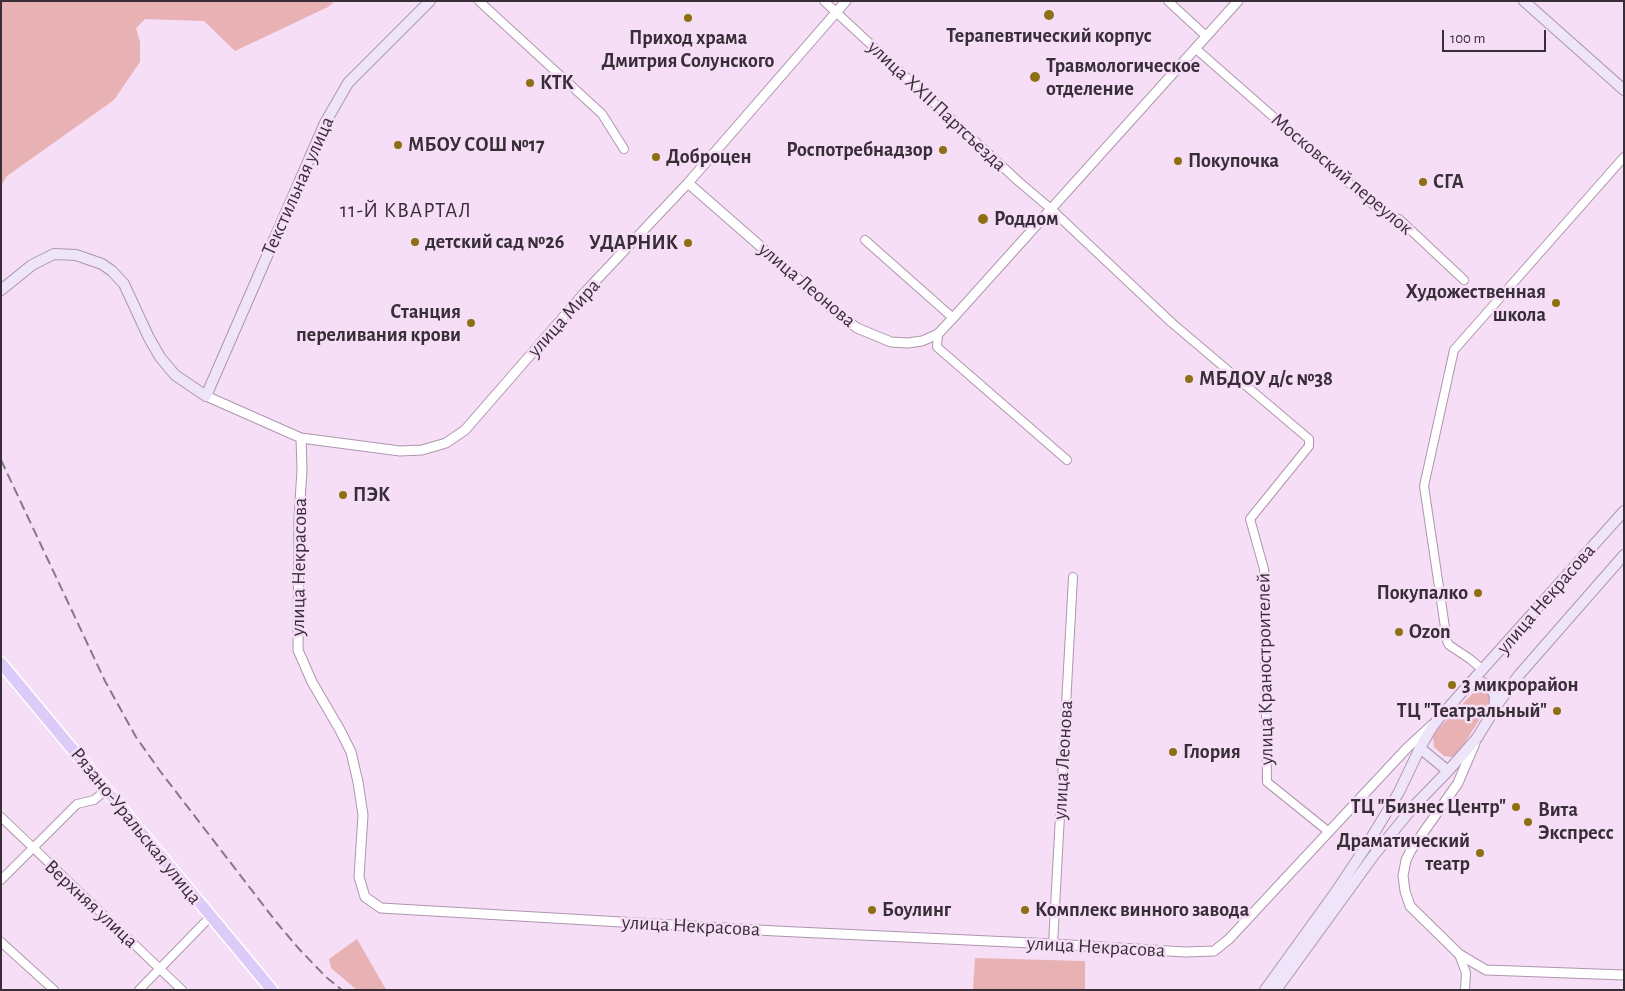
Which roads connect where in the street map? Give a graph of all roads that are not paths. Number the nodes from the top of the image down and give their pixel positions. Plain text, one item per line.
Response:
1 (430, 1) edge
2 (479, 1) edge
3 (824, 1) edge
4 (846, 1) edge
5 (1168, 1) edge
6 (1238, 1) edge
7 (1524, 1) edge
8 (836, 12) junction
9 (1206, 36) junction
10 (1195, 48) junction
11 (1624, 90) edge
12 (624, 149) dead end
13 (1624, 157) edge
14 (688, 183) junction
15 (1051, 209) junction
16 (865, 240) dead end
17 (1464, 280) dead end
18 (1, 290) edge
19 (953, 318) junction
20 (938, 334) junction
21 (206, 396) junction
22 (300, 438) junction
23 (1309, 439) joint
24 (1067, 460) dead end
25 (1624, 510) edge
26 (1624, 555) edge
27 (1074, 577) dead end
28 (1, 663) edge
29 (1483, 670) junction
30 (1468, 686) junction
31 (1494, 710) junction
32 (1439, 718) junction
33 (1477, 738) junction
34 (1406, 748) junction
35 (1420, 748) junction
36 (1448, 771) junction
37 (1458, 783) junction
38 (107, 789) junction
39 (1, 817) edge
40 (1329, 832) junction
41 (34, 849) junction
42 (1, 880) edge
43 (210, 917) junction
44 (1, 942) edge
45 (1053, 944) junction
46 (1459, 954) junction
47 (160, 969) junction
48 (1624, 975) edge
49 (54, 990) edge
50 (139, 990) edge
51 (182, 990) edge
52 (272, 990) edge
53 (1265, 990) edge
54 (1276, 990) edge
55 (1465, 990) edge

1 - 21 main road, Текстильная улица
2 - 12 street
3 - 8 street, улица XXII Партсъезда
4 - 8 street, улица Мира
5 - 9 street
6 - 9 street
7 - 11 main road
8 - 14 street, улица Мира
8 - 15 street, улица XXII Партсъезда
9 - 10 street
10 - 15 street
10 - 17 street, Московский переулок
13 - 29 street
14 - 20 street, улица Леонова
14 - 22 street, улица Мира
15 - 19 street
15 - 23 street, улица XXII Партсъезда
16 - 19 street
18 - 21 main road
19 - 20 street
20 - 24 street
21 - 22 street, улица Мира
22 - 45 street, улица Некрасова
23 - 40 street, улица Краностроителей
25 - 29 main road, улица Некрасова
26 - 31 main road, улица Некрасова
27 - 45 street, улица Леонова
28 - 38 main road, Рязано-Уральская улица
29 - 30 main road, улица Некрасова
30 - 31 main road
30 - 32 main road, улица Некрасова
31 - 33 main road, улица Некрасова
32 - 34 street, улица Некрасова
32 - 35 main road, улица Некрасова
33 - 36 main road, улица Некрасова
33 - 37 street
34 - 35 street
34 - 40 street, улица Некрасова
35 - 36 main road
35 - 53 main road, улица Некрасова
36 - 37 street
36 - 54 main road, улица Некрасова
37 - 46 street
38 - 41 street
38 - 43 main road, Рязано-Уральская улица
39 - 41 street, Верхняя улица
40 - 45 street, улица Некрасова
41 - 42 street
41 - 47 street, Верхняя улица
43 - 47 street
43 - 52 main road, Рязано-Уральская улица
44 - 49 street
46 - 48 street
46 - 55 street
47 - 50 street
47 - 51 street, Верхняя улица

